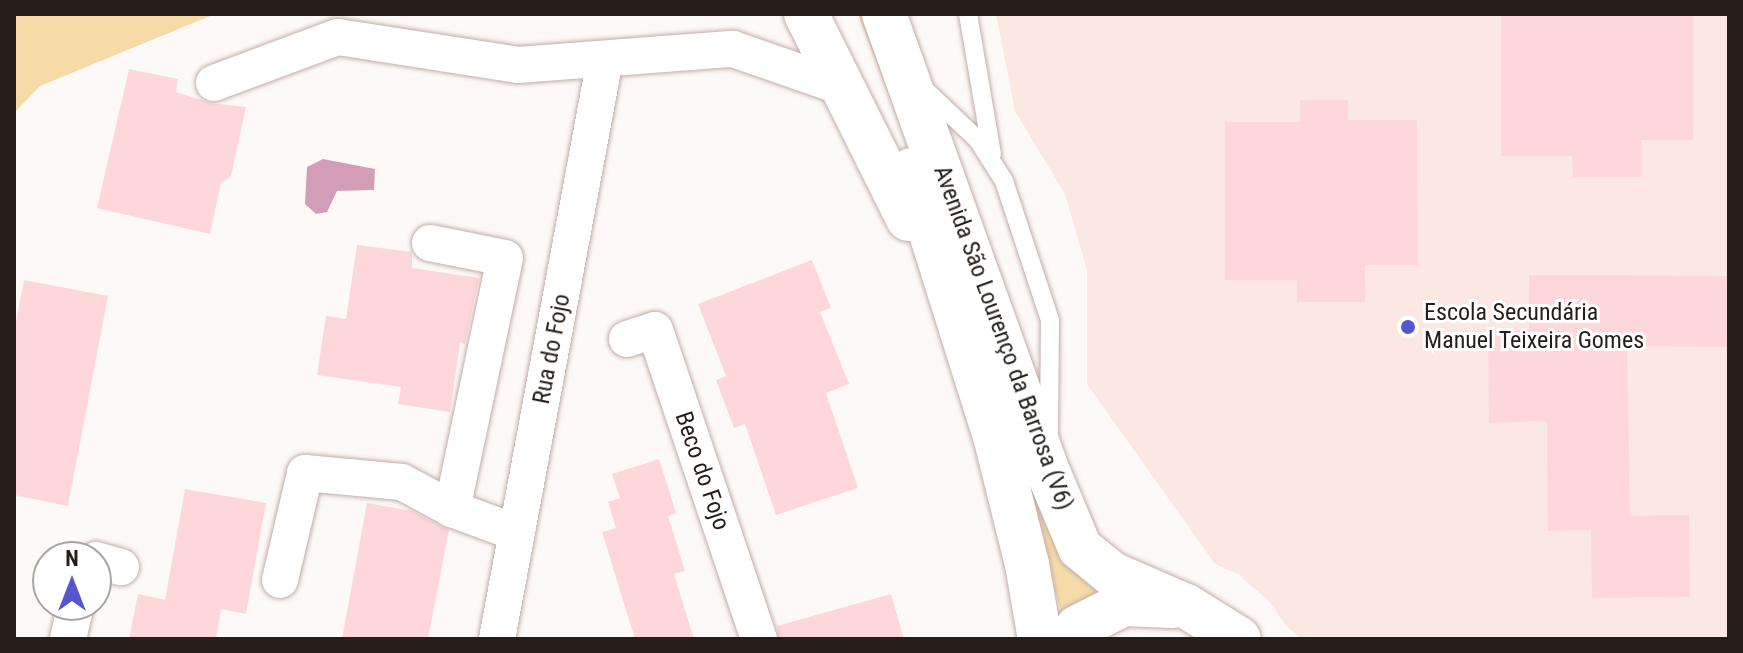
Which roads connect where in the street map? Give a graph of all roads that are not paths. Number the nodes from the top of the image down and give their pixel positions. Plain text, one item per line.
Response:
1 (806, 14) edge
2 (853, 14) edge
3 (884, 14) edge
4 (902, 14) edge
5 (968, 14) edge
6 (605, 59) junction
7 (907, 74) junction
8 (214, 83) dead end
9 (842, 87) junction
10 (995, 169) junction
11 (430, 243) dead end
12 (627, 339) dead end
13 (969, 343) junction
14 (1049, 474) junction
15 (452, 509) junction
16 (517, 533) junction
17 (280, 580) dead end
18 (1186, 606) junction
19 (497, 639) edge
20 (759, 639) edge
21 (1040, 639) edge
22 (1067, 639) edge
23 (1239, 639) edge

1 - 9 main road
2 - 13 main road, Avenida São Lourenço da Barrosa (V6)
3 - 7 main road, Avenida São Lourenço da Barrosa (V6)
4 - 7 main road
5 - 10 lane
6 - 8 street
6 - 9 street
6 - 16 street, Rua do Fojo
7 - 10 lane
7 - 14 main road, Avenida São Lourenço da Barrosa (V6)
9 - 13 main road
10 - 14 lane
11 - 15 street
12 - 20 street, Beco do Fojo
13 - 21 main road, Avenida São Lourenço da Barrosa (V6)
14 - 18 main road, Avenida São Lourenço da Barrosa (V6)
15 - 16 street
15 - 17 street
16 - 19 street, Rua do Fojo
18 - 22 main road
18 - 23 main road, Avenida São Lourenço da Barrosa (V6)

